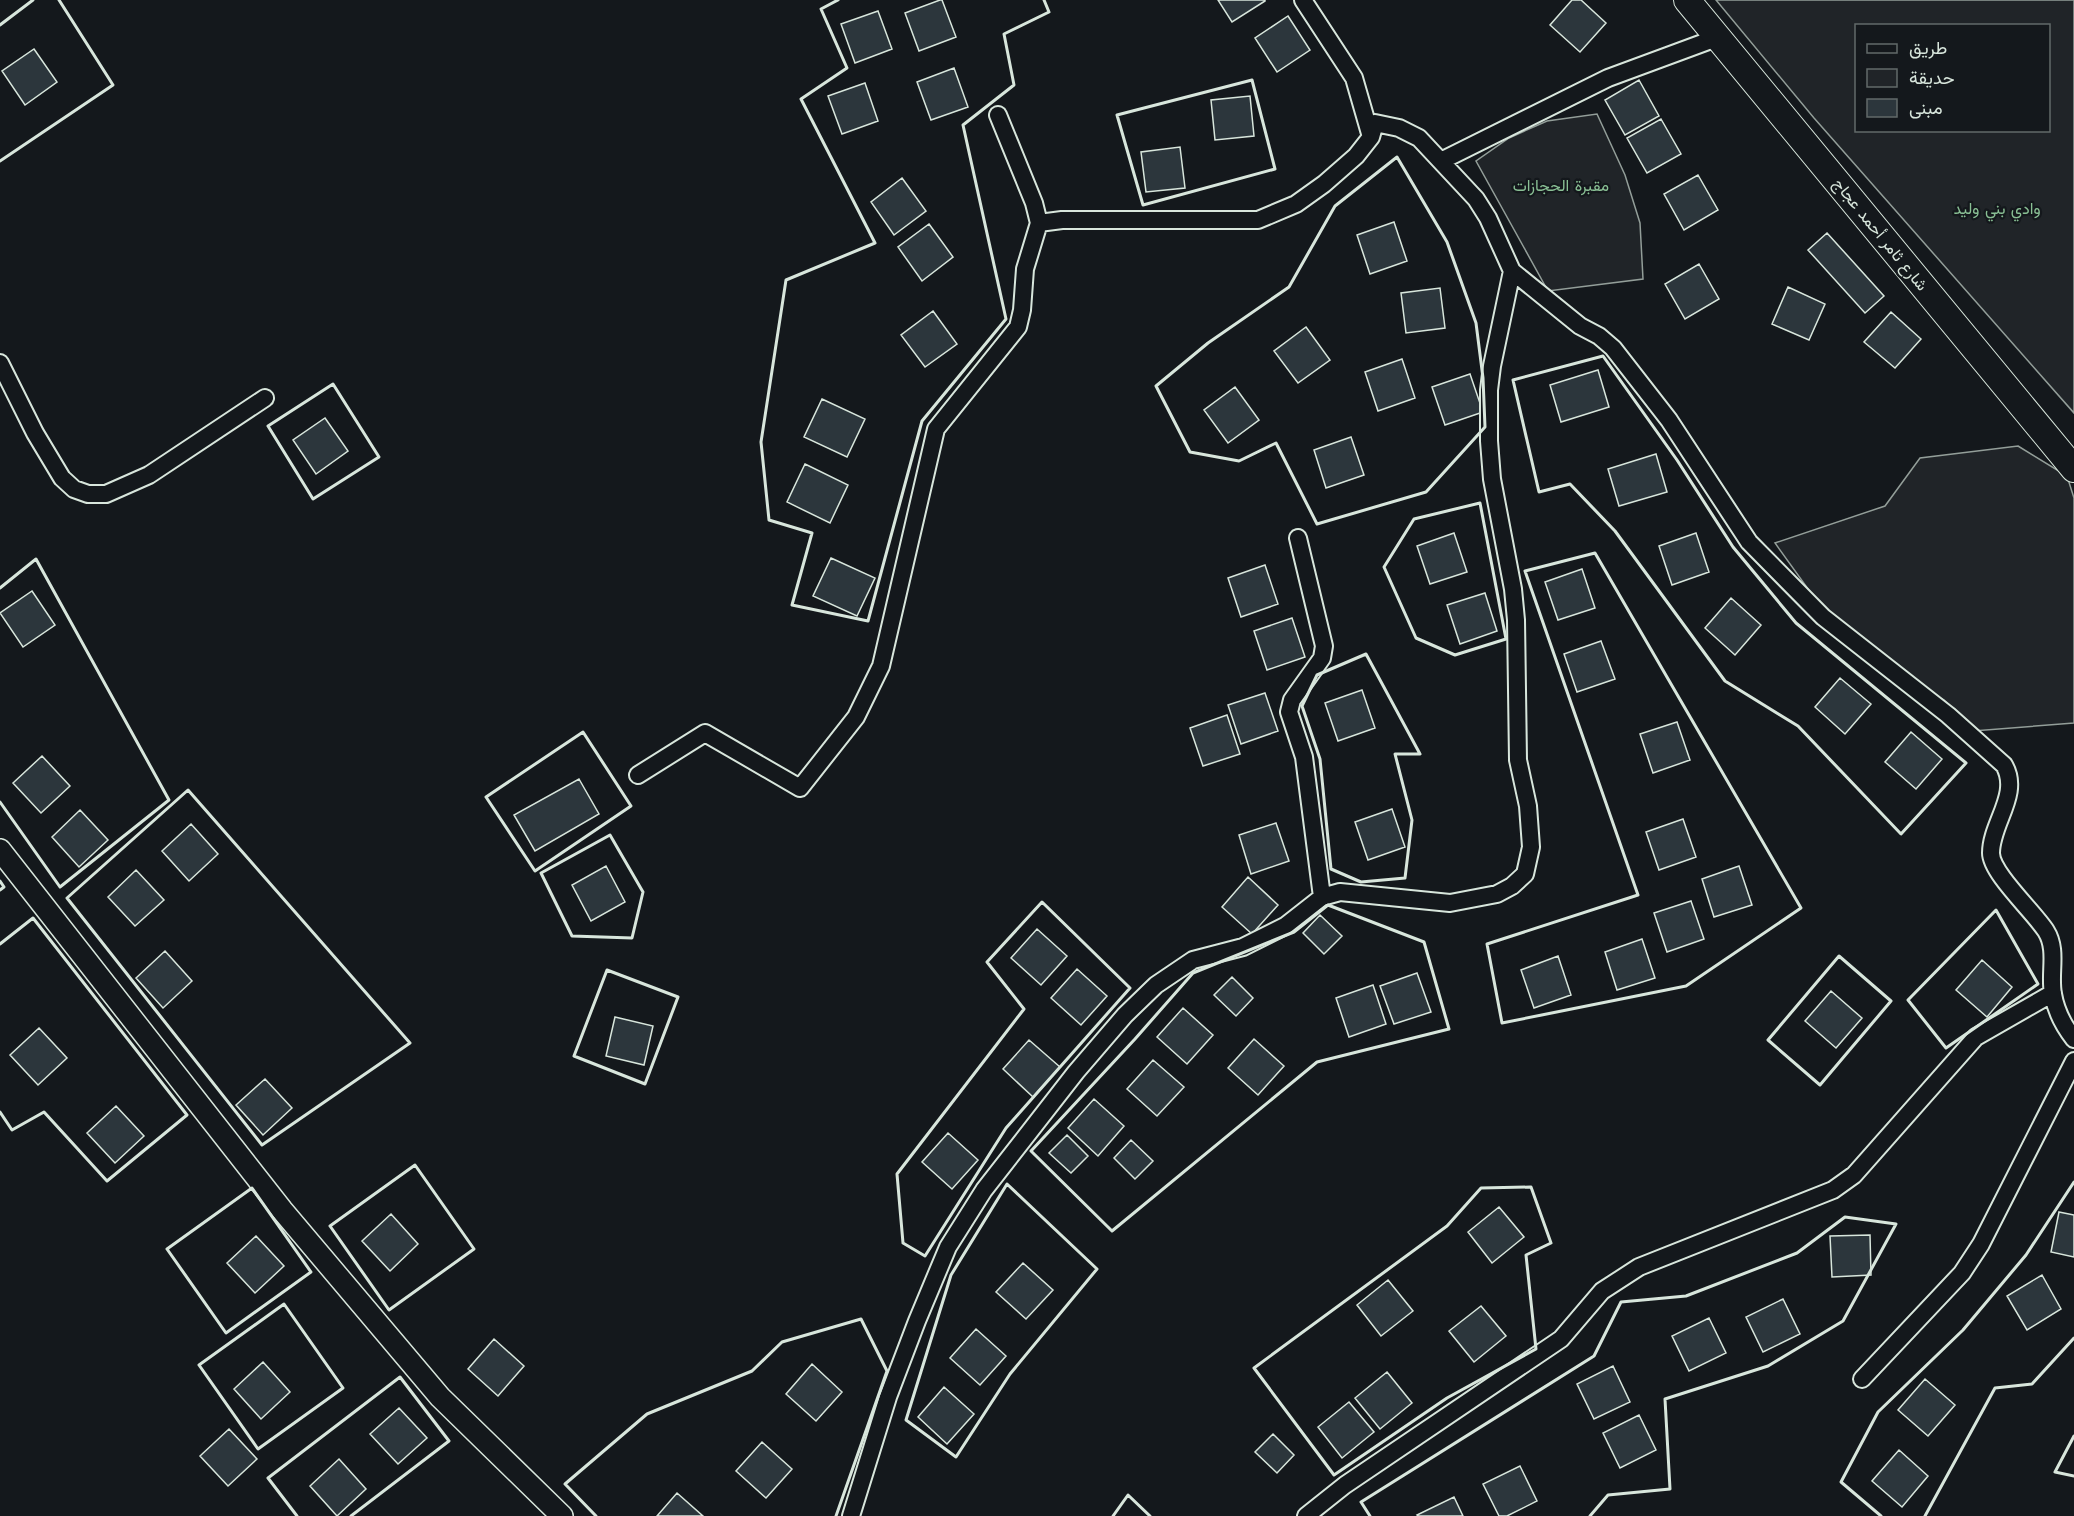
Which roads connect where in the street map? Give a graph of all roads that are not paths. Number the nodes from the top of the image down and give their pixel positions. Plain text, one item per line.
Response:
1 (1303, 0) edge
2 (1687, 0) edge
3 (1719, 37) junction
4 (998, 115) dead end
5 (1371, 137) junction
6 (1441, 161) junction
7 (1039, 223) junction
8 (1512, 271) junction
9 (0, 363) edge
10 (265, 398) dead end
11 (2074, 470) edge
12 (1298, 538) dead end
13 (638, 776) dead end
14 (0, 850) edge
15 (1322, 897) junction
16 (2053, 993) junction
17 (2074, 1039) edge
18 (2074, 1061) edge
19 (1862, 1379) dead end
20 (562, 1516) edge
21 (851, 1516) edge
22 (1306, 1516) edge

1 - 5 street
2 - 3 main road, شارع ثامر أحمد عجاج
3 - 6 street
3 - 11 main road, شارع ثامر أحمد عجاج
4 - 7 street
5 - 6 street
5 - 7 street
6 - 8 street
7 - 13 street
8 - 15 street
8 - 16 street
9 - 10 street
12 - 15 street
14 - 20 street
15 - 21 street
16 - 17 street
16 - 22 street
18 - 19 street

